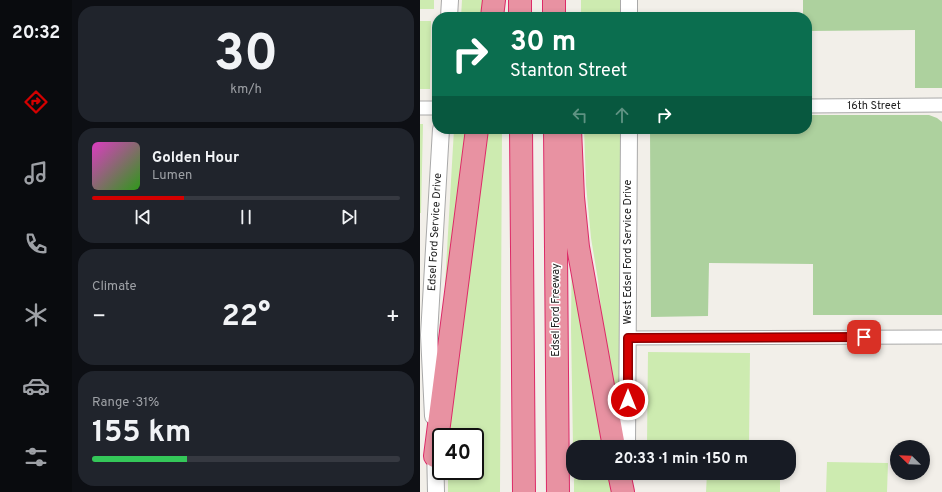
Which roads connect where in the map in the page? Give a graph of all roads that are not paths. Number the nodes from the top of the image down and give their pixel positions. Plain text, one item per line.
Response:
1 (450, 0) edge
2 (494, 0) edge
3 (520, 0) edge
4 (554, 0) edge
5 (569, 0) edge
6 (629, 0) edge
7 (449, 12) edge
8 (493, 12) edge
9 (520, 12) edge
10 (554, 12) edge
11 (569, 12) edge
12 (629, 12) edge
13 (812, 106) edge
14 (942, 106) edge
15 (420, 108) edge
16 (432, 108) edge
17 (441, 134) edge
18 (476, 134) edge
19 (521, 134) edge
20 (555, 134) edge
21 (570, 134) edge
22 (629, 134) edge
23 (425, 335) edge
24 (942, 337) edge
25 (628, 338) junction
26 (433, 428) edge
27 (439, 428) edge
28 (613, 440) edge
29 (627, 440) edge
30 (436, 480) edge
31 (620, 480) edge
32 (627, 480) edge
33 (436, 492) edge
34 (524, 492) edge
35 (558, 492) edge
36 (623, 492) edge
37 (628, 492) edge

1 - 7 street
2 - 8 highway
3 - 9 highway
4 - 10 highway
5 - 11 highway
6 - 12 street
13 - 14 street, 16th Street
15 - 16 street
17 - 23 street, Edsel Ford Service Drive
18 - 27 highway
19 - 34 highway
20 - 35 highway, Edsel Ford Freeway
21 - 28 highway
22 - 25 street, West Edsel Ford Service Drive
23 - 26 street, Edsel Ford Service Drive
24 - 25 street
25 - 29 street, West Edsel Ford Service Drive
30 - 33 street, Edsel Ford Service Drive
31 - 36 highway
32 - 37 street

